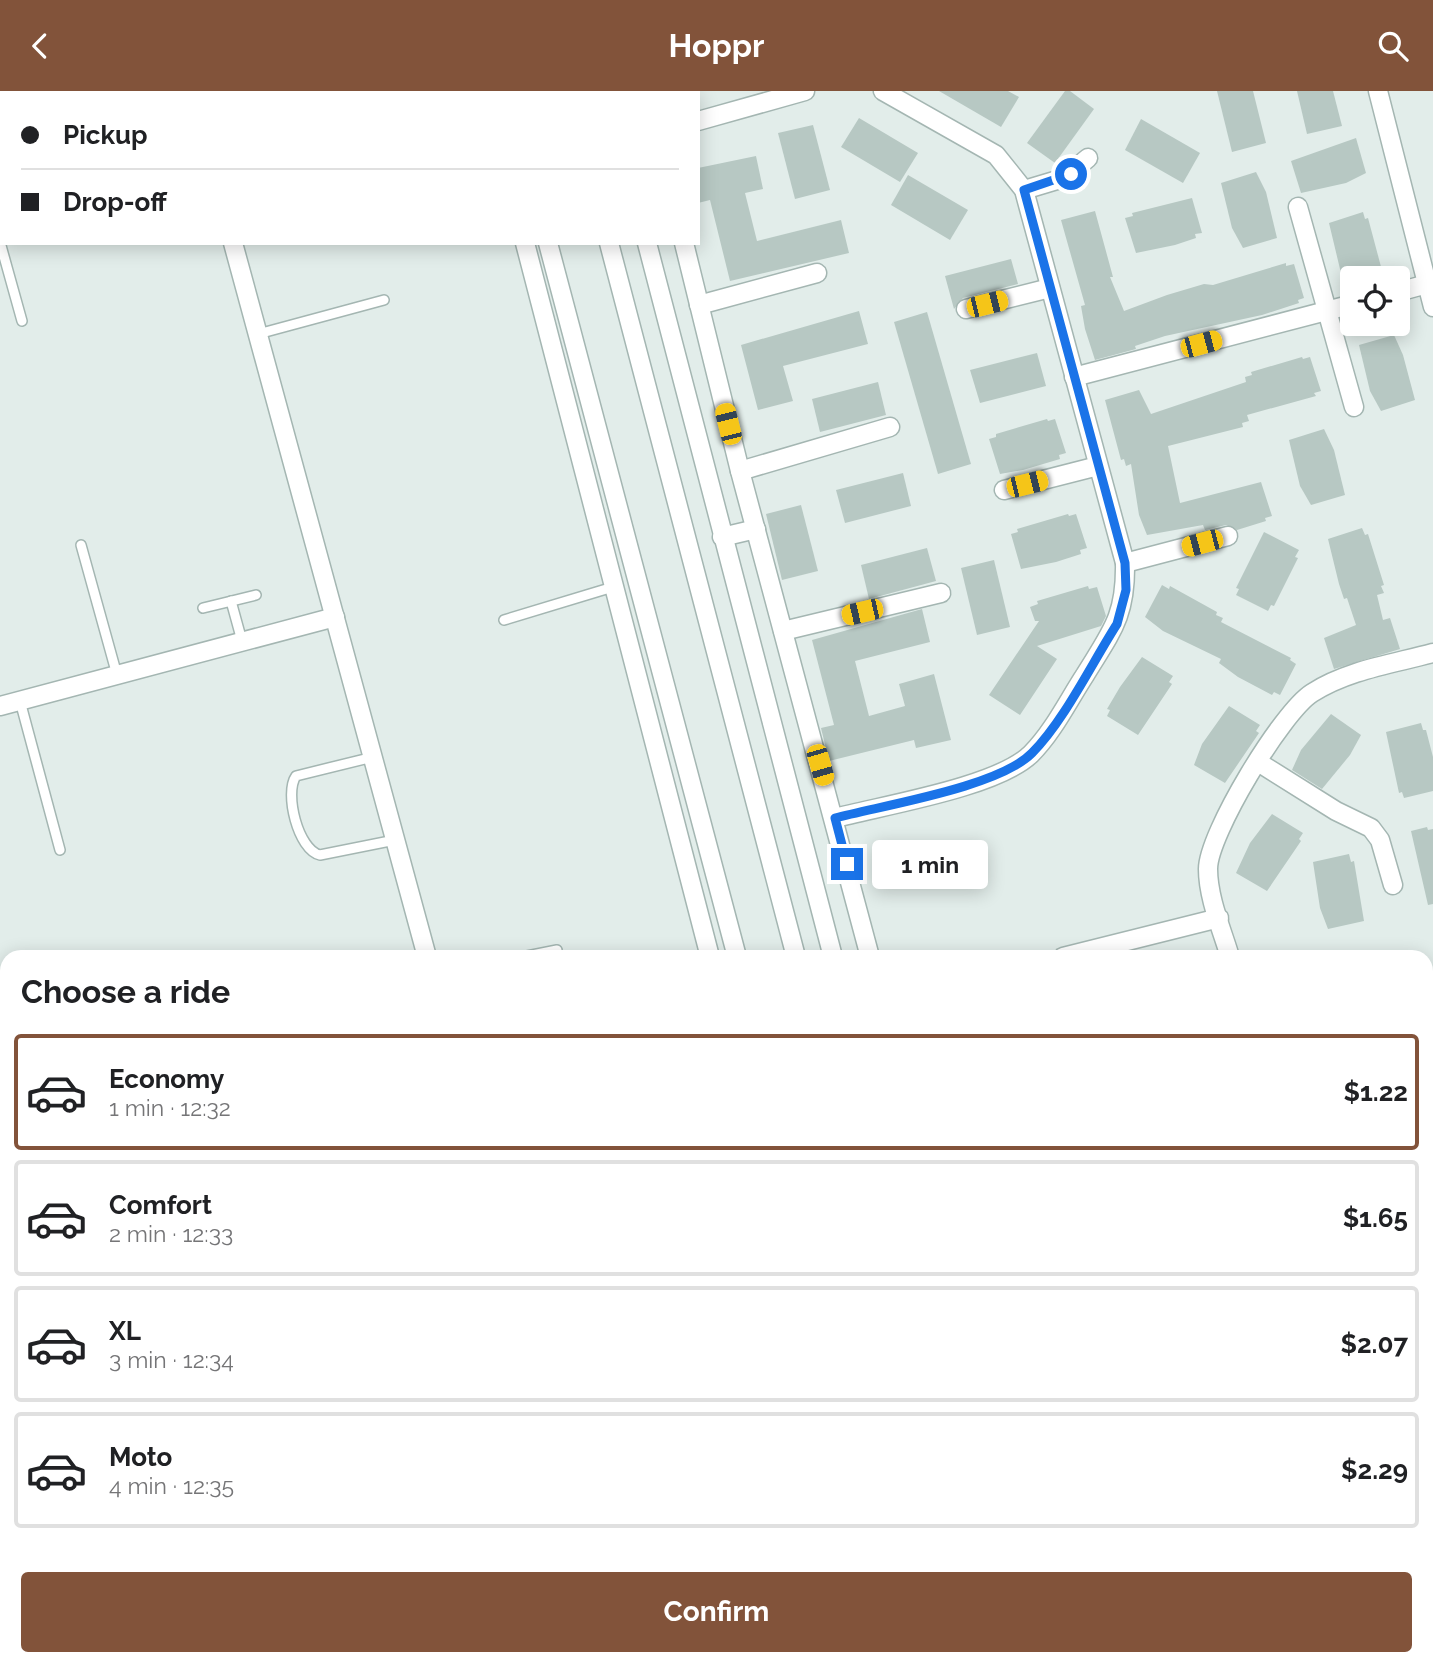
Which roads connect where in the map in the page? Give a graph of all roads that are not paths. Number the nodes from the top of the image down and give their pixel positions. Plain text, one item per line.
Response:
1 (805, 91) edge
2 (883, 91) edge
3 (1378, 91) edge
4 (700, 120) edge
5 (1088, 158) dead end
6 (1024, 190) junction
7 (1298, 207) dead end
8 (1, 245) edge
9 (234, 245) edge
10 (526, 245) edge
11 (549, 245) edge
12 (610, 245) edge
13 (649, 245) edge
14 (684, 245) edge
15 (817, 273) dead end
16 (1427, 284) junction
17 (1050, 288) junction
18 (1410, 289) edge
19 (384, 300) dead end
20 (699, 305) junction
21 (1340, 307) edge
22 (1433, 307) edge
23 (966, 309) dead end
24 (1328, 310) junction
25 (22, 321) dead end
26 (258, 334) junction
27 (1074, 377) junction
28 (1354, 407) dead end
29 (890, 427) dead end
30 (1098, 466) junction
31 (740, 471) junction
32 (1004, 490) dead end
33 (756, 529) junction
34 (1228, 536) dead end
35 (722, 537) junction
36 (81, 545) dead end
37 (1125, 563) junction
38 (613, 587) junction
39 (941, 593) dead end
40 (256, 595) dead end
41 (231, 601) junction
42 (203, 608) dead end
43 (335, 617) junction
44 (504, 620) dead end
45 (783, 631) junction
46 (242, 641) junction
47 (1433, 653) edge
48 (117, 675) junction
49 (20, 701) junction
50 (0, 706) edge
51 (373, 757) junction
52 (1258, 762) junction
53 (835, 818) junction
54 (395, 840) junction
55 (61, 850) dead end
56 (1393, 885) dead end
57 (719, 886) junction
58 (693, 893) junction
59 (1219, 918) junction
60 (425, 950) edge
61 (708, 950) edge
62 (735, 950) edge
63 (794, 950) edge
64 (831, 950) edge
65 (868, 950) edge
66 (1091, 950) edge
67 (1228, 950) edge

1 - 4 street
2 - 6 street
3 - 16 street
5 - 6 street
6 - 17 street
7 - 24 street
8 - 25 lane
9 - 26 street
10 - 38 street
11 - 57 street
12 - 63 street
13 - 35 street
14 - 20 street
15 - 20 street
16 - 18 street
16 - 22 street
17 - 23 street
17 - 27 street
19 - 26 lane
20 - 31 street
21 - 24 street
24 - 27 street
24 - 28 street
26 - 43 street
27 - 30 street
29 - 31 street
30 - 32 street
30 - 37 street
31 - 33 street
33 - 35 street
33 - 45 street
34 - 37 street
35 - 64 street
36 - 48 lane
37 - 53 street
38 - 44 lane
38 - 58 street
39 - 45 street
40 - 41 lane
41 - 42 lane
41 - 46 lane
43 - 46 street
43 - 51 street
45 - 53 street
46 - 48 street
47 - 52 street
48 - 49 street
49 - 50 street
49 - 55 lane
51 - 54 street
51 - 54 lane
52 - 56 street
52 - 59 street
53 - 65 street
54 - 60 street
57 - 58 street
57 - 62 street
58 - 61 street
59 - 66 street
59 - 67 street

